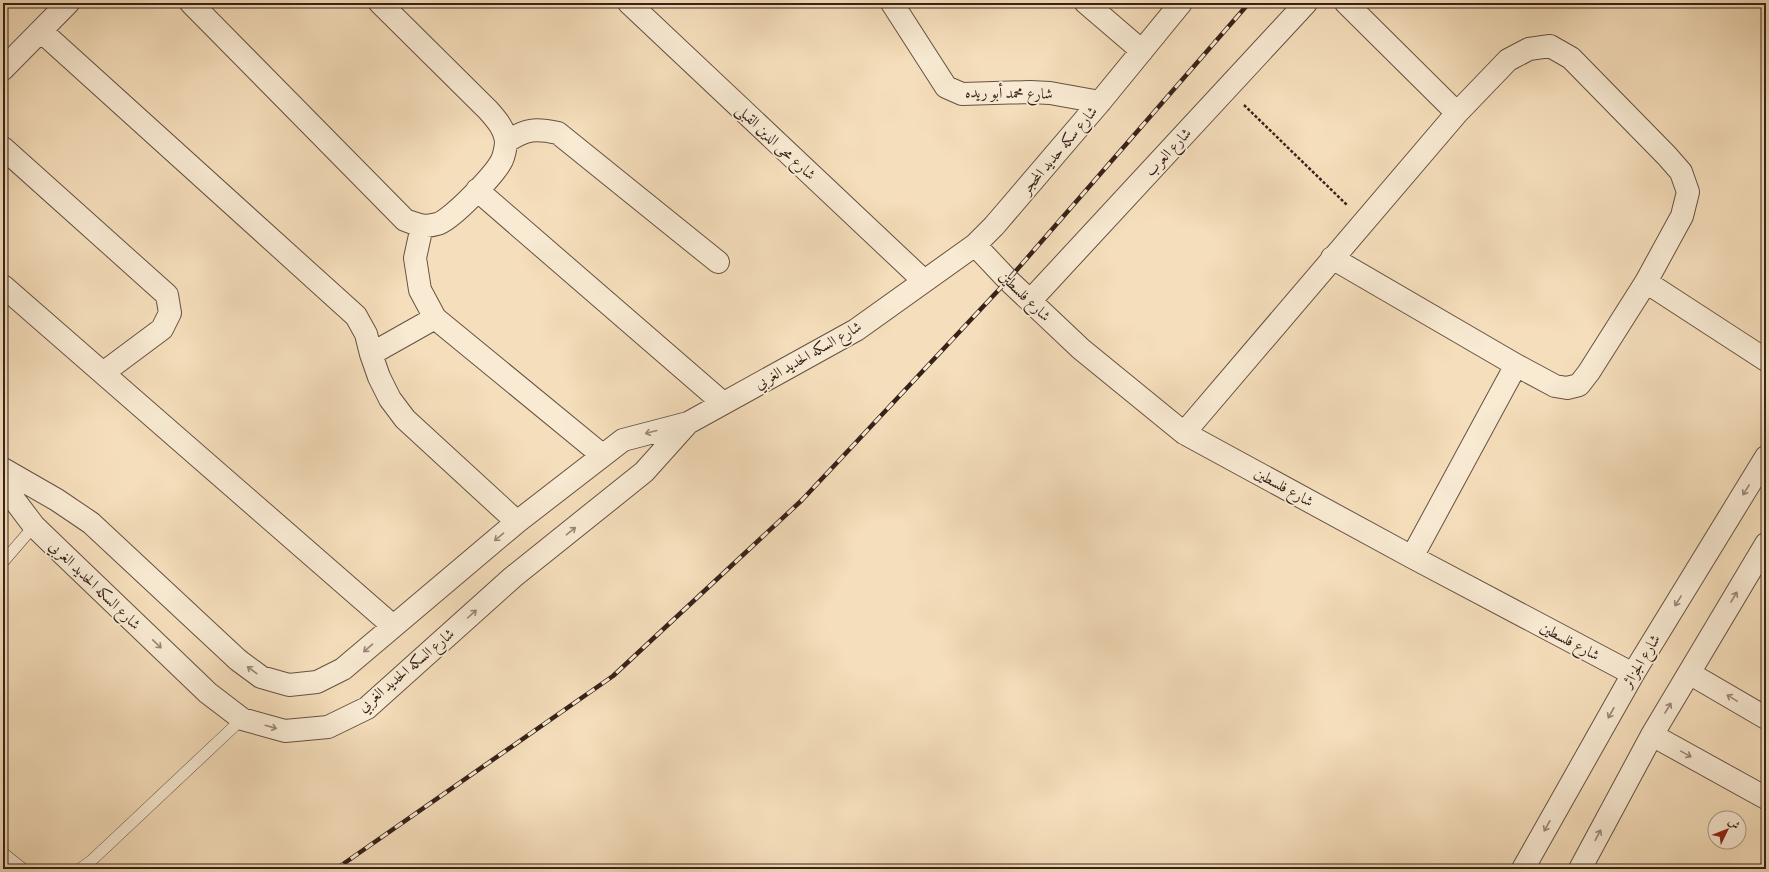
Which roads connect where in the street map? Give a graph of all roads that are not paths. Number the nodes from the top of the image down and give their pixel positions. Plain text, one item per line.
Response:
1 (67, 3) edge
2 (191, 3) edge
3 (380, 3) edge
4 (629, 3) edge
5 (892, 3) edge
6 (1086, 3) edge
7 (1181, 3) edge
8 (1306, 3) edge
9 (1346, 3) edge
10 (41, 31) junction
11 (1142, 51) junction
12 (3, 69) edge
13 (1100, 102) junction
14 (1457, 113) junction
15 (506, 142) junction
16 (3, 148) edge
17 (477, 190) junction
18 (422, 226) junction
19 (975, 245) junction
20 (1332, 258) junction
21 (718, 262) dead end
22 (924, 281) junction
23 (1646, 282) junction
24 (3, 286) edge
25 (1030, 301) junction
26 (435, 318) junction
27 (371, 354) junction
28 (1766, 360) edge
29 (1516, 365) junction
30 (103, 373) junction
31 (723, 404) junction
32 (688, 422) junction
33 (1184, 433) junction
34 (602, 455) junction
35 (1766, 457) edge
36 (3, 469) edge
37 (3, 486) edge
38 (517, 522) junction
39 (34, 526) junction
40 (1766, 544) edge
41 (1412, 557) junction
42 (3, 562) edge
43 (393, 626) junction
44 (1689, 672) junction
45 (1633, 674) junction
46 (1766, 718) edge
47 (242, 719) junction
48 (1652, 735) junction
49 (1766, 798) edge
50 (3, 853) edge
51 (23, 869) edge
52 (80, 869) edge
53 (1523, 869) edge
54 (1580, 869) edge

1 - 10 street
2 - 18 street
3 - 15 street
4 - 22 street, شارع محى الدين القبلى
5 - 13 street, شارع محمد أبو ريده
6 - 11 street
7 - 11 street, شارع سكه حديد المحجر
8 - 25 street, شارع العرب
9 - 14 street
10 - 12 street
10 - 27 street
11 - 13 street, شارع سكه حديد المحجر
13 - 19 street, شارع سكه حديد المحجر
14 - 20 street
14 - 23 street
15 - 17 street
15 - 21 street
16 - 30 street
17 - 18 street
17 - 31 street
18 - 26 street
19 - 22 street, شارع سكه حديد المحجر
19 - 25 street, شارع فلسطين
20 - 29 street
20 - 33 street
22 - 31 street, شارع السكه الحديد الغربي
23 - 28 street
23 - 29 street
24 - 30 street
25 - 33 street, شارع فلسطين
26 - 27 street
26 - 34 street
27 - 38 street
29 - 41 street
30 - 43 street
31 - 32 street, شارع السكه الحديد الغربي
32 -> 34 street, شارع السكه الحديد الغربي
47 -> 32 street, شارع السكه الحديد الغربي
33 - 41 street, شارع فلسطين
34 - 38 street, شارع السكه الحديد الغربي
35 -> 45 street, شارع الجزائر
43 -> 36 street, شارع السكه الحديد الغربي
37 - 39 street, شارع السكه الحديد الغربي
38 -> 43 street, شارع السكه الحديد الغربي
39 - 42 lane
39 -> 47 street, شارع السكه الحديد الغربي
44 -> 40 street
41 - 45 street, شارع فلسطين
46 -> 44 street
48 -> 44 street
45 -> 53 street, شارع الجزائر
47 - 52 lane
48 -> 49 street
54 -> 48 street
50 - 51 lane

